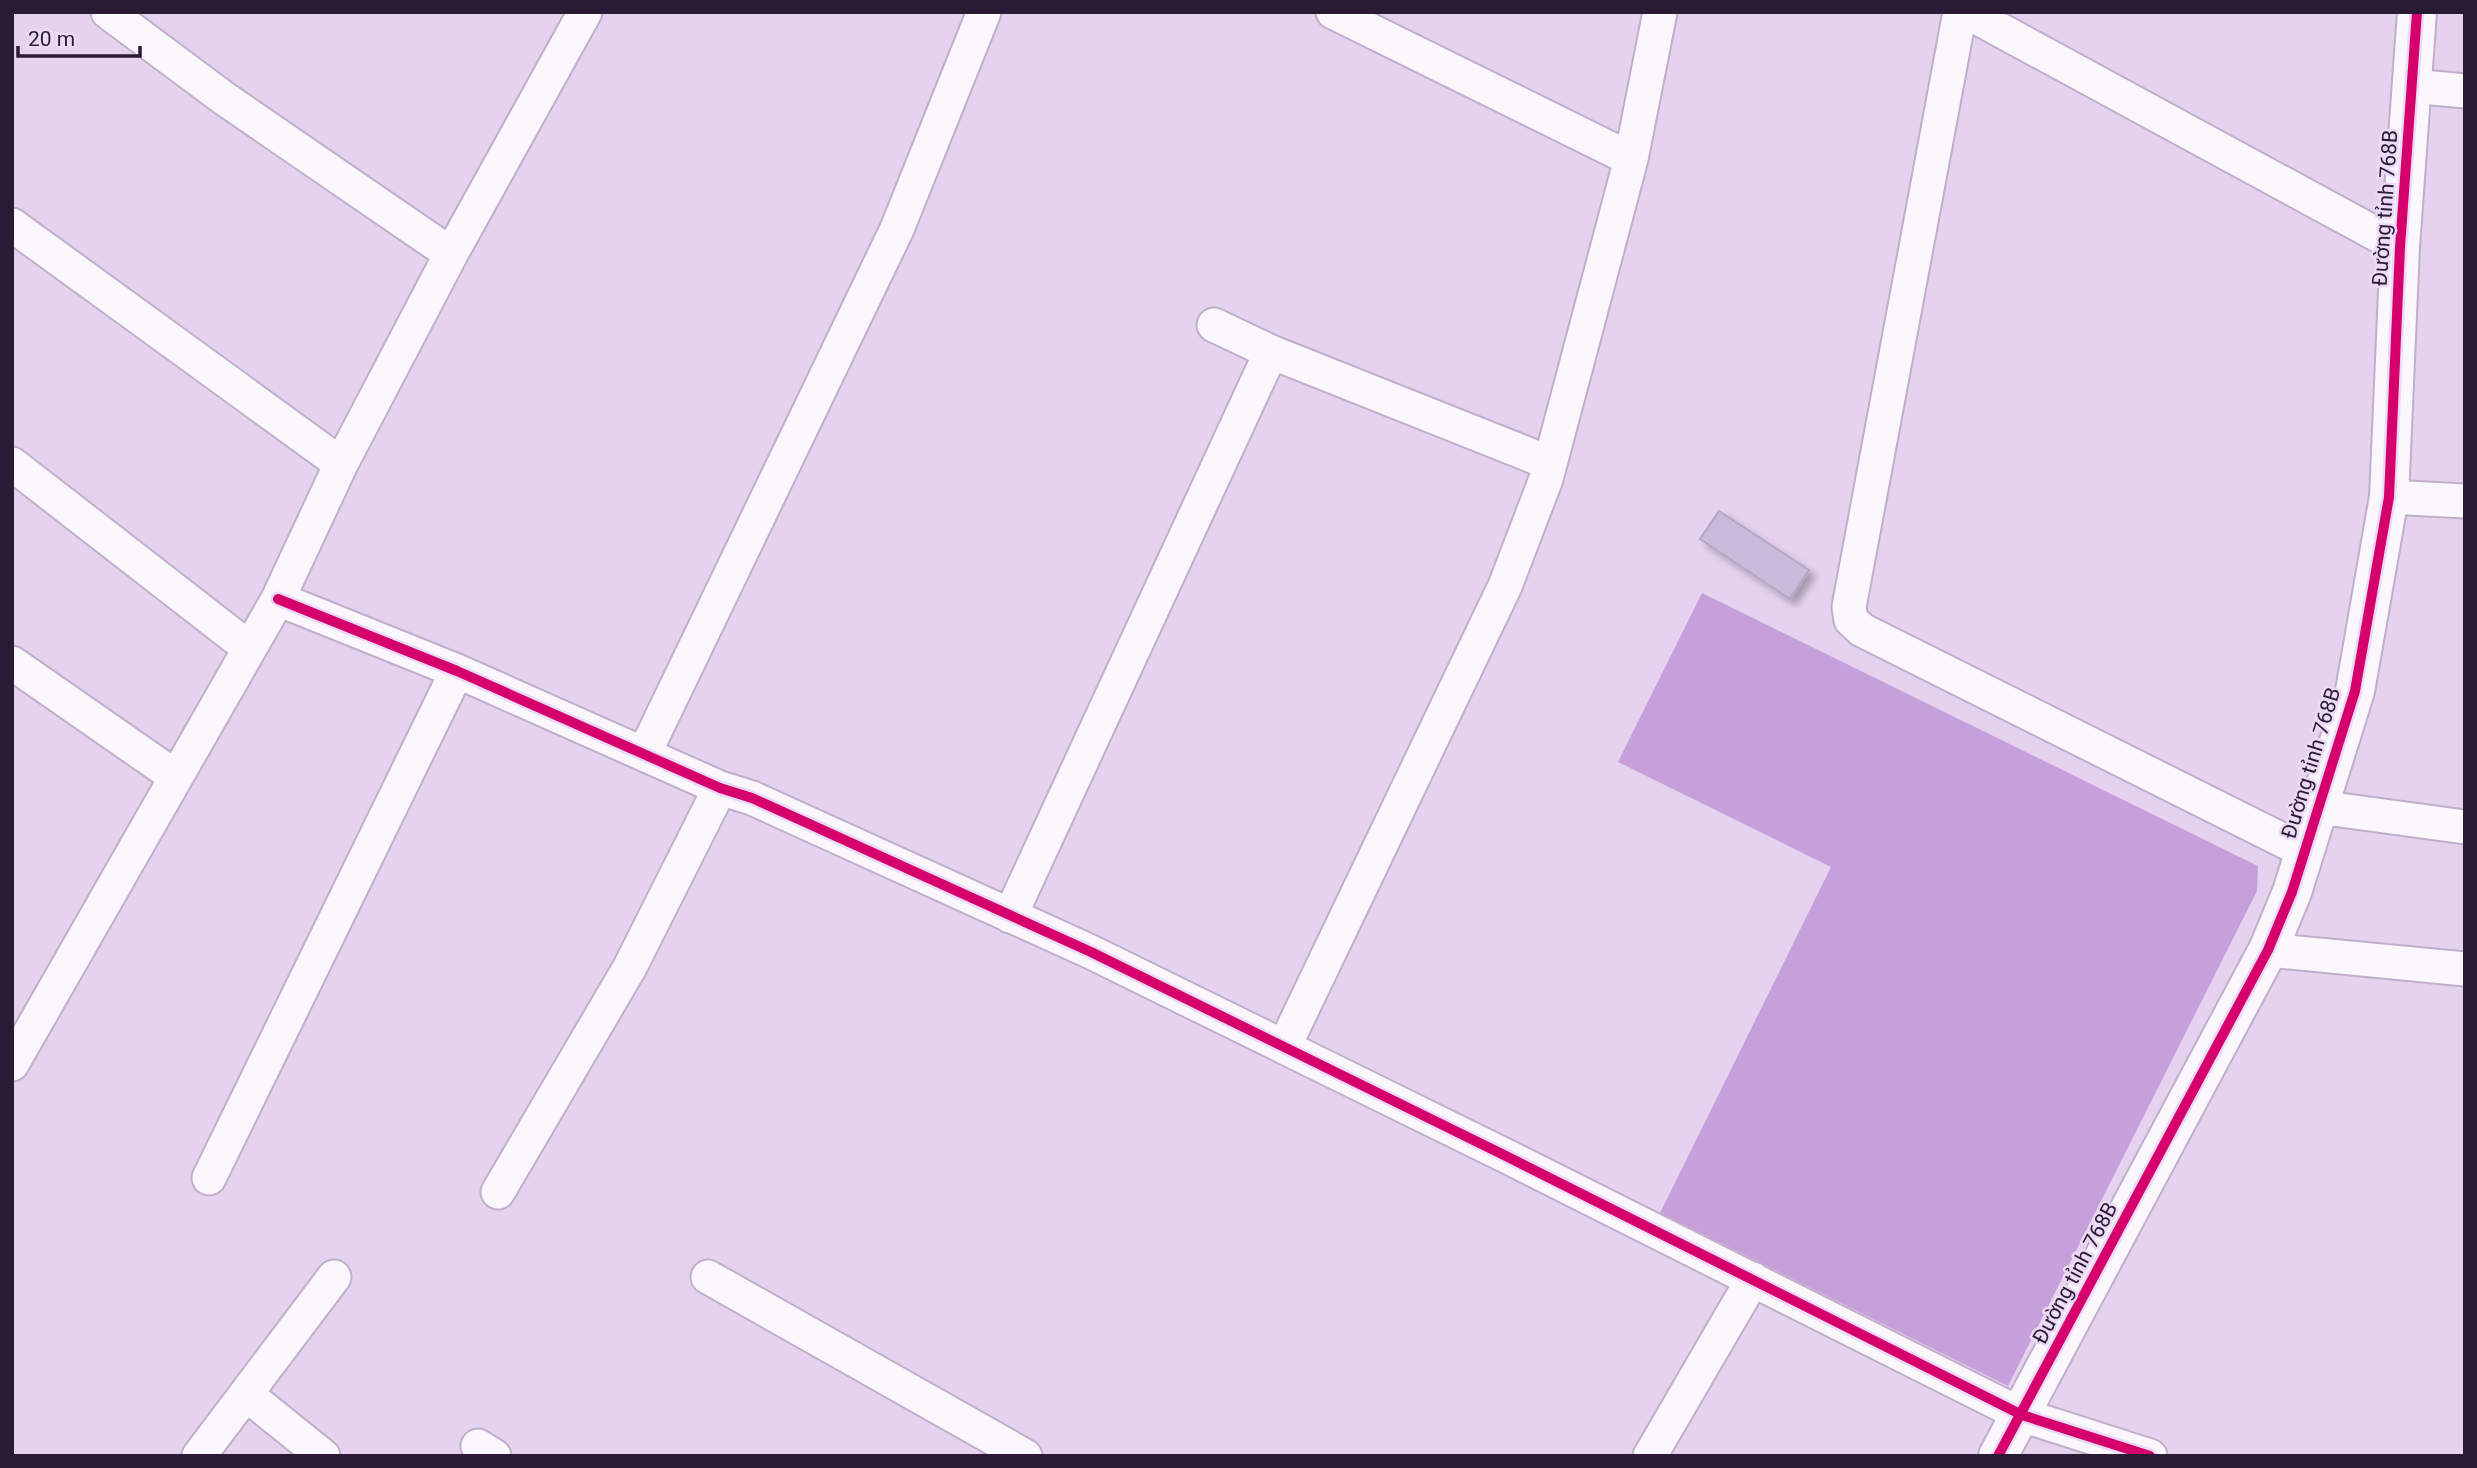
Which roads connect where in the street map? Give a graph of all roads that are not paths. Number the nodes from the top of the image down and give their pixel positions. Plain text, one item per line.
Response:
1 (108, 12) edge
2 (585, 12) edge
3 (984, 12) edge
4 (1333, 12) edge
5 (1660, 12) edge
6 (1960, 12) edge
7 (1967, 12) edge
8 (2417, 12) edge
9 (2412, 86) junction
10 (2465, 91) edge
11 (1631, 159) junction
12 (12, 225) edge
13 (2400, 247) junction
14 (451, 254) junction
15 (1214, 325) dead end
16 (1271, 352) junction
17 (1550, 463) junction
18 (12, 464) edge
19 (341, 464) junction
20 (2389, 497) junction
21 (2465, 501) edge
22 (278, 599) junction
23 (249, 648) junction
24 (12, 663) edge
25 (457, 671) junction
26 (644, 754) junction
27 (176, 778) junction
28 (720, 788) junction
29 (2318, 807) junction
30 (2465, 827) edge
31 (2304, 851) junction
32 (1010, 916) junction
33 (2268, 950) junction
34 (2465, 969) edge
35 (1284, 1046) junction
36 (16, 1050) edge
37 (209, 1178) dead end
38 (498, 1192) dead end
39 (334, 1277) dead end
40 (708, 1277) dead end
41 (1753, 1279) junction
42 (246, 1394) junction
43 (2022, 1415) junction
44 (199, 1456) edge
45 (323, 1456) edge
46 (1025, 1456) edge
47 (1650, 1456) edge
48 (1998, 1456) edge
49 (2150, 1456) edge

1 - 14 street
2 - 14 street
3 - 26 street
4 - 11 street
5 - 11 street
6 - 31 street
7 - 13 street
8 - 9 street, Đường tỉnh 768B
9 - 10 street
9 - 13 street, Đường tỉnh 768B
11 - 17 street
12 - 19 street
13 - 20 street, Đường tỉnh 768B
14 - 19 street
15 - 16 street
16 - 17 street
16 - 32 street
17 - 35 street
18 - 23 street
19 - 22 street
20 - 21 street
20 - 29 street, Đường tỉnh 768B
22 - 23 street
22 - 25 street
23 - 27 street
24 - 27 street
25 - 26 street
25 - 37 street
26 - 28 street
27 - 36 street
28 - 32 street
28 - 38 street
29 - 30 street
29 - 31 street, Đường tỉnh 768B
31 - 33 street, Đường tỉnh 768B
32 - 35 street
33 - 34 street
33 - 43 street, Đường tỉnh 768B
35 - 41 street
39 - 42 street
40 - 46 street
41 - 43 street
41 - 47 street
42 - 44 street
42 - 45 street
43 - 48 street, Đường tỉnh 768B
43 - 49 street

